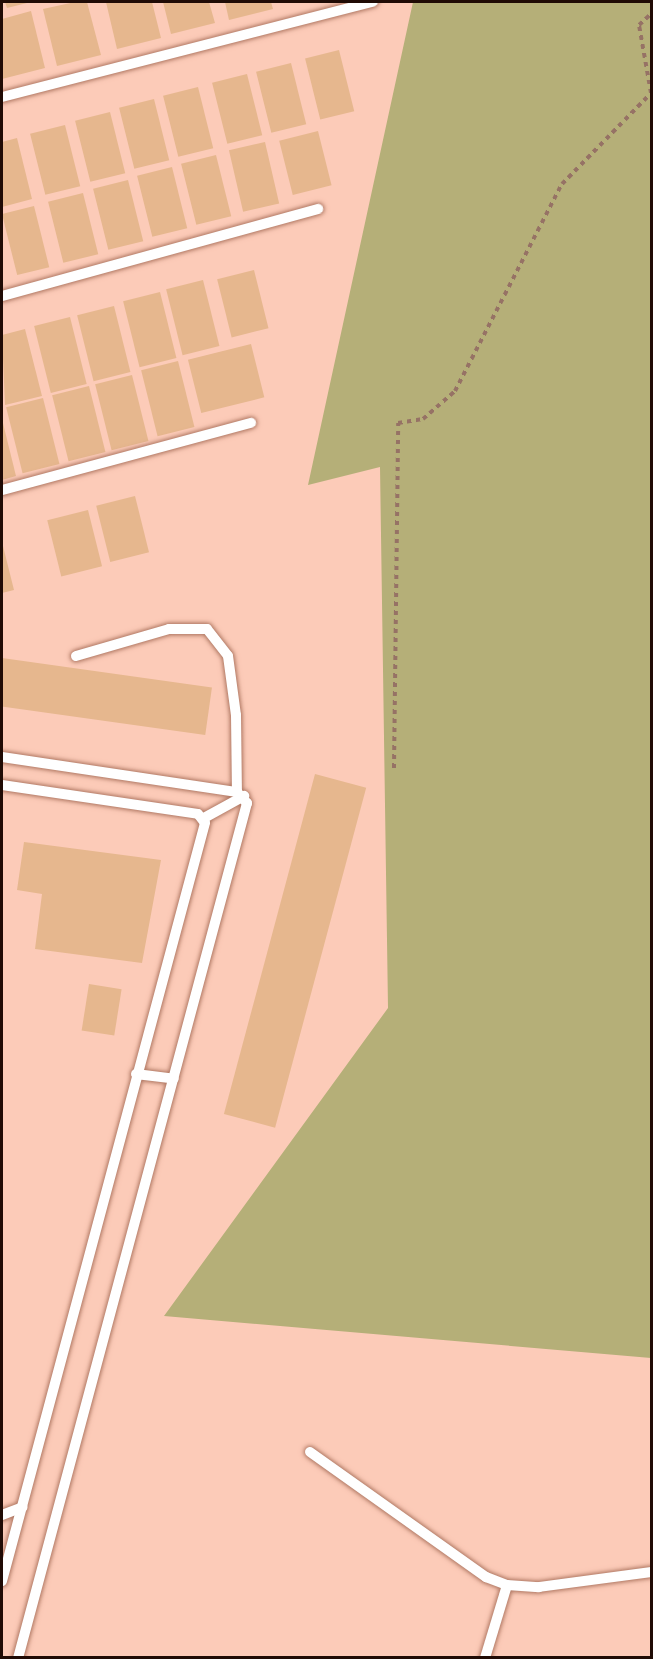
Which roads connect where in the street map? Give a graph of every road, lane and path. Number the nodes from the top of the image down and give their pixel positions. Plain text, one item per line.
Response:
1 (373, 2) edge
2 (651, 13) edge
3 (651, 93) edge
4 (2, 97) edge
5 (318, 209) dead end
6 (2, 296) edge
7 (251, 423) dead end
8 (2, 490) edge
9 (76, 657) dead end
10 (2, 757) edge
11 (394, 768) dead end
12 (2, 785) edge
13 (240, 794) junction
14 (204, 818) junction
15 (136, 1074) junction
16 (174, 1079) junction
17 (310, 1452) dead end
18 (23, 1507) junction
19 (2, 1515) edge
20 (651, 1572) edge
21 (2, 1581) edge
22 (507, 1585) junction
23 (18, 1658) edge
24 (485, 1658) edge

1 - 4 lane
2 - 3 path
3 - 11 path
5 - 6 lane
7 - 8 lane
9 - 13 lane
10 - 13 lane
12 - 14 lane
13 - 14 lane
13 - 16 lane
14 - 15 lane
15 - 16 lane
15 - 18 lane
16 - 23 lane
17 - 22 lane
18 - 19 lane
18 - 21 lane
20 - 22 lane
22 - 24 lane

